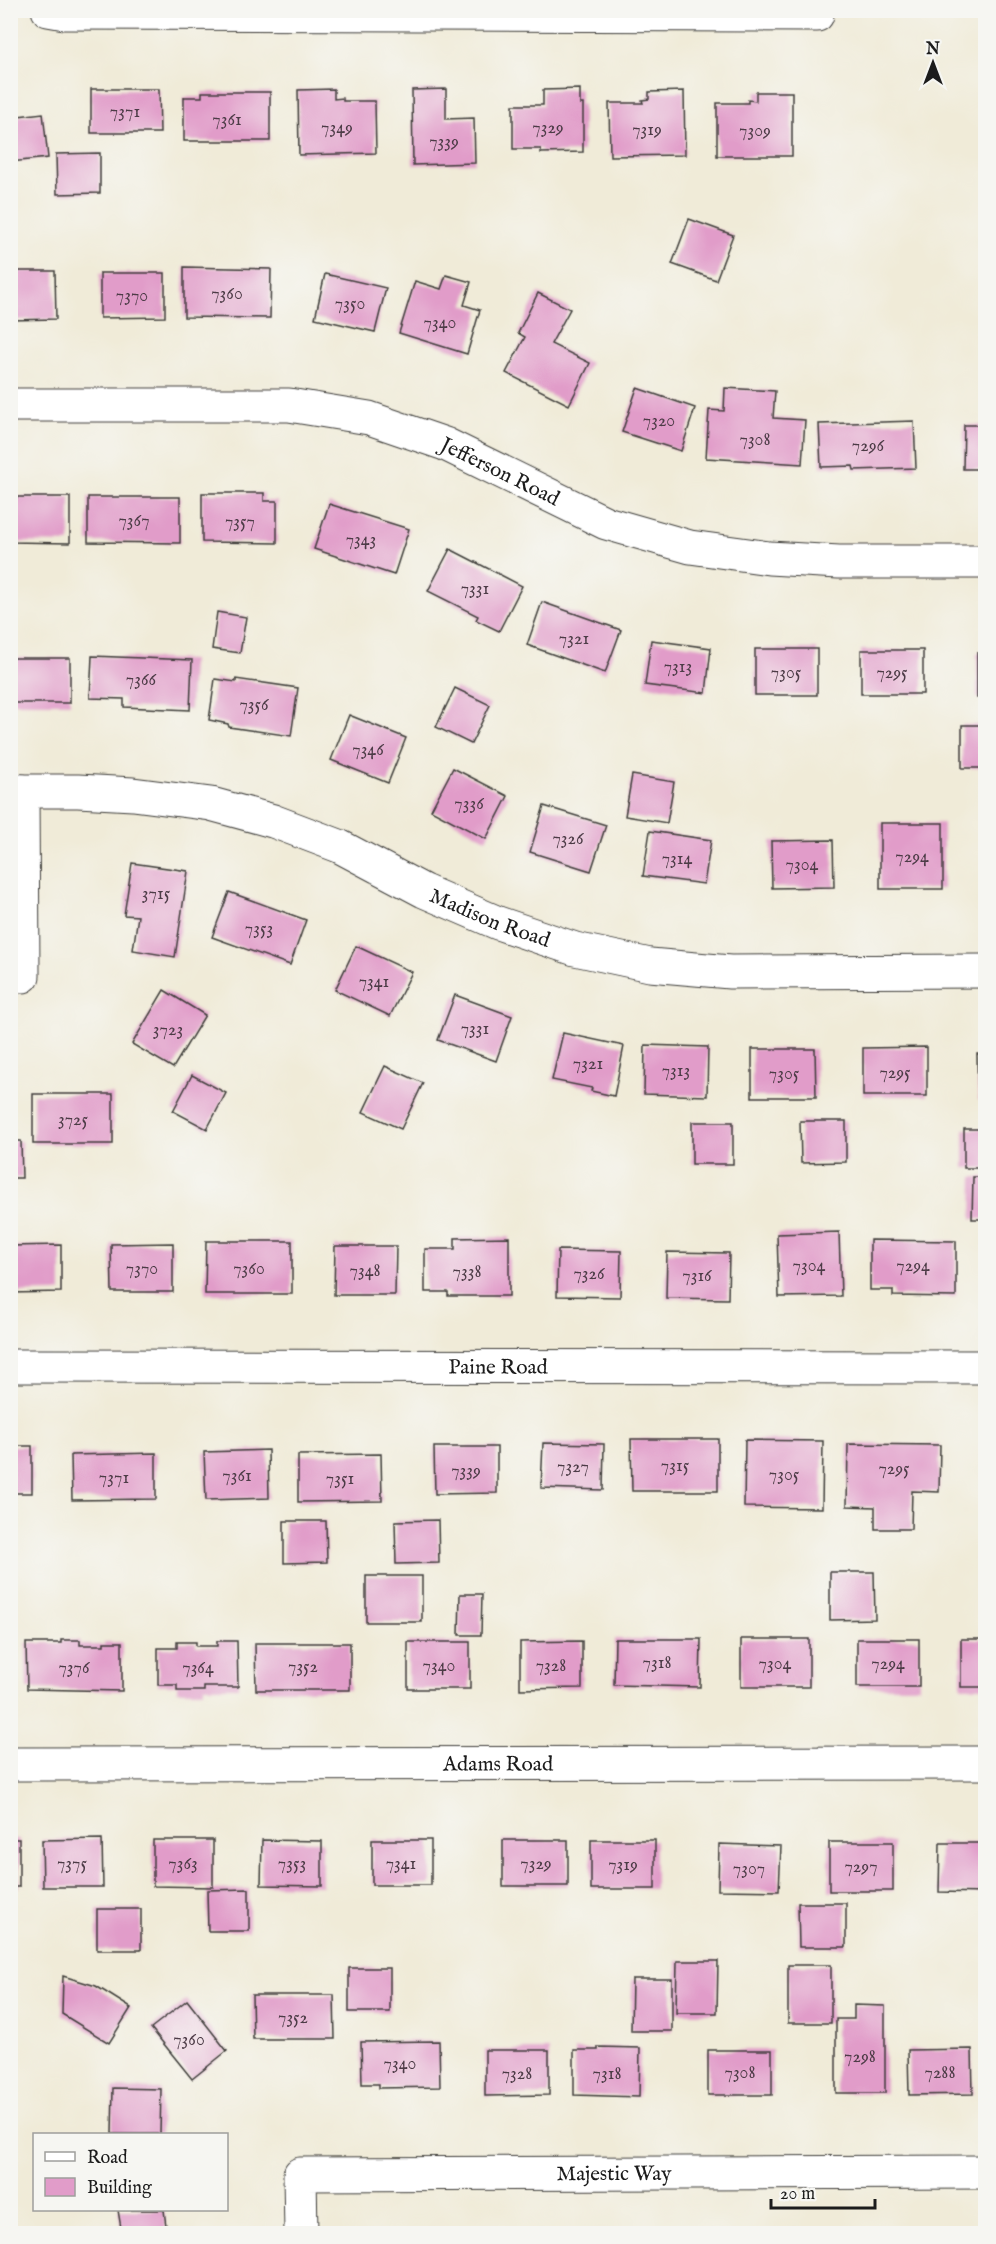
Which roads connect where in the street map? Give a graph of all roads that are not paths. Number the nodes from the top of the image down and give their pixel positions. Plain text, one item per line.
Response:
1 (48, 10) edge
2 (549, 13) edge
3 (817, 15) dead end
4 (10, 405) edge
5 (986, 562) edge
6 (16, 791) edge
7 (986, 971) edge
8 (23, 976) dead end
9 (10, 1366) edge
10 (986, 1367) edge
11 (986, 1763) edge
12 (10, 1764) edge
13 (986, 2172) edge
14 (301, 2234) edge

1 - 2 street
2 - 3 street
4 - 5 street, Jefferson Road
6 - 7 street, Madison Road
6 - 8 street
9 - 10 street, Paine Road
11 - 12 street, Adams Road
13 - 14 street, Majestic Way

